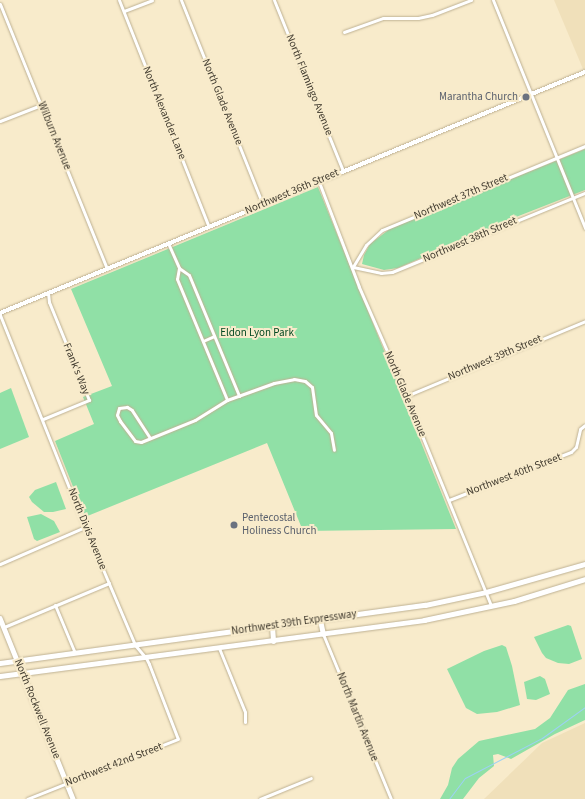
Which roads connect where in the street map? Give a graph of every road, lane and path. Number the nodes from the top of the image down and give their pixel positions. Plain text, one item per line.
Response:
1 (119, 0) edge
2 (152, 0) edge
3 (181, 0) edge
4 (274, 0) edge
5 (471, 0) edge
6 (493, 0) edge
7 (0, 4) edge
8 (124, 11) junction
9 (344, 32) dead end
10 (585, 72) edge
11 (531, 94) junction
12 (41, 105) junction
13 (0, 121) edge
14 (585, 146) edge
15 (557, 157) junction
16 (343, 171) junction
17 (319, 182) junction
18 (585, 193) edge
19 (573, 198) junction
20 (263, 205) junction
21 (209, 227) junction
22 (585, 228) edge
23 (168, 244) junction
24 (353, 267) junction
25 (179, 268) junction
26 (107, 269) junction
27 (48, 292) junction
28 (0, 314) edge
29 (585, 321) edge
30 (214, 336) junction
31 (203, 341) junction
32 (239, 396) junction
33 (406, 396) junction
34 (227, 400) junction
35 (42, 419) junction
36 (585, 425) edge
37 (150, 438) junction
38 (334, 450) dead end
39 (449, 500) junction
40 (85, 527) junction
41 (0, 564) edge
42 (585, 565) edge
43 (585, 580) edge
44 (109, 583) junction
45 (486, 592) junction
46 (55, 605) junction
47 (492, 607) junction
48 (0, 618) edge
49 (320, 620) junction
50 (272, 626) junction
51 (4, 627) junction
52 (323, 634) junction
53 (273, 641) junction
54 (135, 645) junction
55 (219, 648) junction
56 (75, 654) junction
57 (146, 658) junction
58 (18, 662) junction
59 (0, 663) edge
60 (22, 673) junction
61 (0, 676) edge
62 (245, 722) dead end
63 (178, 739) joint
64 (311, 778) dead end
65 (67, 784) junction
66 (27, 799) edge
67 (73, 799) edge
68 (260, 799) edge
69 (391, 799) edge

1 - 8 street, North Alexander Lane
2 - 8 street
3 - 20 street, North Glade Avenue
4 - 16 street, North Flamingo Avenue
5 - 9 street
6 - 11 street
7 - 12 street, Wilburn Avenue
8 - 21 street, North Alexander Lane
10 - 11 street, Northwest 36th Street
11 - 15 street
11 - 16 street, Northwest 36th Street
12 - 13 street
12 - 26 street, Wilburn Avenue
14 - 15 street, Northwest 37th Street
15 - 19 street
15 - 24 street, Northwest 37th Street
16 - 17 street, Northwest 36th Street
17 - 20 street, Northwest 36th Street
17 - 24 street, North Glade Avenue
18 - 19 street, Northwest 38th Street
19 - 22 street
19 - 24 street, Northwest 38th Street
20 - 21 street, Northwest 36th Street
21 - 23 street, Northwest 36th Street
23 - 25 street
23 - 26 street, Northwest 36th Street
24 - 33 street, North Glade Avenue
25 - 30 street
25 - 31 street
26 - 27 street, Northwest 36th Street
27 - 28 street, Northwest 36th Street
27 - 35 street, Frank's Way
28 - 35 street, North Divis Avenue
29 - 33 street, Northwest 39th Street
30 - 31 street
30 - 32 street
31 - 34 street
32 - 34 street
32 - 38 street
33 - 39 street, North Glade Avenue
34 - 37 street
35 - 40 street, North Divis Avenue
36 - 39 street, Northwest 40th Street
37 - 37 street
39 - 45 street, North Glade Avenue
40 - 41 street
40 - 44 street, North Divis Avenue
42 - 45 highway, Northwest 39th Expressway
43 - 47 highway, Northwest 39th Expressway
44 - 46 street
44 - 54 street, North Divis Avenue
45 - 47 street, North Glade Avenue
45 - 49 highway, Northwest 39th Expressway
46 - 51 street
46 - 56 street
47 - 52 highway, Northwest 39th Expressway
48 - 51 main road, North Rockwell Avenue
49 - 50 highway, Northwest 39th Expressway
49 - 52 highway
50 - 53 highway
50 - 54 highway, Northwest 39th Expressway
51 - 58 main road, North Rockwell Avenue
52 - 53 highway, Northwest 39th Expressway
52 - 69 street, North Martin Avenue
53 - 55 highway, Northwest 39th Expressway
54 - 56 highway, Northwest 39th Expressway
54 - 57 street, North Divis Avenue
55 - 57 highway, Northwest 39th Expressway
55 - 62 street
56 - 58 highway, Northwest 39th Expressway
57 - 60 highway, Northwest 39th Expressway
57 - 63 street, North Divis Avenue
58 - 59 highway, Northwest 39th Expressway
58 - 60 main road, North Rockwell Avenue
60 - 61 highway, Northwest 39th Expressway
60 - 65 main road, North Rockwell Avenue
63 - 65 street, Northwest 42nd Street
64 - 68 street
65 - 66 street, Northwest 42nd Street
65 - 67 main road, North Rockwell Avenue

